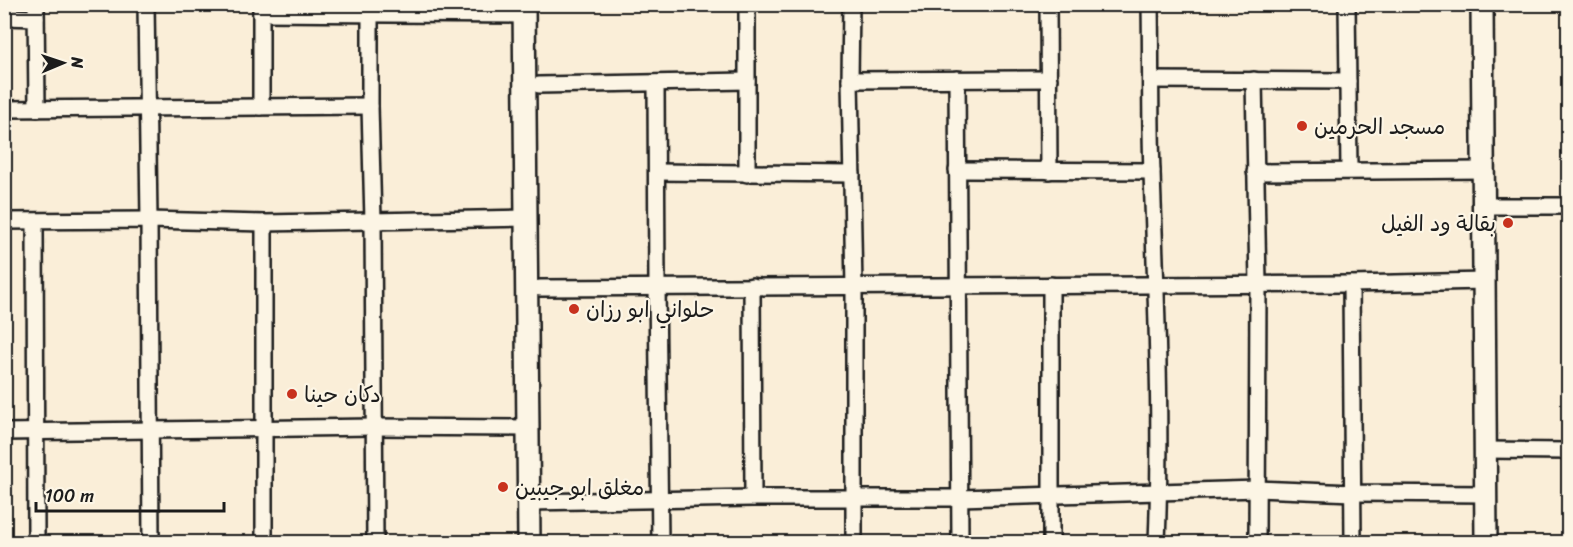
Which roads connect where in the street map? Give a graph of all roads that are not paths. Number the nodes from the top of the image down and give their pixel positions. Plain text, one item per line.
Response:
1 (146, 4) edge
2 (747, 4) edge
3 (851, 4) edge
4 (1048, 4) edge
5 (1150, 4) edge
6 (1347, 4) edge
7 (1482, 4) edge
8 (529, 8) edge
9 (261, 9) edge
10 (36, 11) edge
11 (370, 14) junction
12 (4, 17) edge
13 (1048, 79) junction
14 (850, 80) junction
15 (957, 80) junction
16 (1151, 80) junction
17 (1254, 80) junction
18 (747, 81) junction
19 (1347, 81) junction
20 (656, 83) junction
21 (539, 85) junction
22 (370, 106) junction
23 (261, 107) junction
24 (148, 108) junction
25 (4, 109) edge
26 (37, 109) junction
27 (957, 170) junction
28 (1349, 170) junction
29 (1483, 170) junction
30 (1049, 171) junction
31 (1152, 171) junction
32 (657, 172) junction
33 (1255, 172) junction
34 (747, 174) junction
35 (852, 174) junction
36 (1484, 206) junction
37 (1569, 207) edge
38 (526, 218) junction
39 (149, 220) junction
40 (4, 221) edge
41 (373, 221) junction
42 (35, 222) junction
43 (264, 222) junction
44 (1485, 281) junction
45 (1157, 284) junction
46 (1258, 284) junction
47 (1351, 284) junction
48 (1051, 285) junction
49 (752, 286) junction
50 (958, 286) junction
51 (657, 287) junction
52 (540, 288) junction
53 (854, 288) junction
54 (374, 427) junction
55 (528, 428) junction
56 (150, 430) junction
57 (264, 430) junction
58 (4, 432) edge
59 (36, 432) junction
60 (1486, 450) junction
61 (1569, 451) edge
62 (1258, 489) junction
63 (1159, 493) junction
64 (1353, 493) junction
65 (1486, 494) junction
66 (1052, 496) junction
67 (753, 498) junction
68 (853, 498) junction
69 (960, 498) junction
70 (660, 500) junction
71 (535, 501) junction
72 (36, 543) edge
73 (151, 543) edge
74 (264, 543) edge
75 (375, 543) edge
76 (529, 543) edge
77 (542, 543) edge
78 (660, 543) edge
79 (854, 543) edge
80 (960, 543) edge
81 (1051, 543) edge
82 (1157, 543) edge
83 (1257, 543) edge
84 (1353, 543) edge
85 (1486, 543) edge

1 - 24 street
2 - 18 street
3 - 14 street
4 - 13 street
5 - 16 street
6 - 19 street
7 - 29 main road
8 - 11 street
8 - 21 main road
8 - 38 main road
9 - 11 street
9 - 23 street
10 - 12 street
10 - 26 street
11 - 22 street
13 - 15 street
13 - 30 street
14 - 15 street
14 - 35 street
15 - 27 street
16 - 17 street
16 - 31 street
17 - 19 street
17 - 33 street
18 - 20 street
18 - 34 street
19 - 28 street
20 - 21 street
20 - 32 street
21 - 52 main road
22 - 23 street
22 - 41 street
23 - 24 street
24 - 26 street
24 - 39 street
25 - 26 street
27 - 30 street
27 - 50 street
28 - 29 street
28 - 33 street
29 - 36 main road
30 - 31 street
31 - 45 street
32 - 34 street
32 - 51 street
33 - 46 street
34 - 35 street
35 - 53 street
36 - 37 street
36 - 44 main road
38 - 41 street
38 - 55 main road
39 - 42 street
39 - 43 street
39 - 56 street
40 - 42 street
41 - 43 street
41 - 54 street
42 - 59 street
43 - 57 street
44 - 47 street
44 - 60 main road
45 - 46 street
45 - 48 street
45 - 63 street
46 - 47 street
46 - 62 street
47 - 64 street
48 - 50 street
48 - 66 street
49 - 51 street
49 - 53 street
49 - 67 street
50 - 53 street
50 - 69 street
51 - 52 street
51 - 70 street
52 - 71 main road
53 - 68 street
54 - 55 street
54 - 57 street
54 - 75 street
55 - 71 main road
56 - 57 street
56 - 59 street
56 - 73 street
57 - 74 street
58 - 59 street
59 - 72 street
60 - 61 street
60 - 65 main road
62 - 63 street
62 - 64 street
62 - 83 street
63 - 66 street
63 - 82 street
64 - 65 street
64 - 84 street
65 - 85 main road
66 - 69 street
66 - 81 street
67 - 68 street
67 - 70 street
68 - 69 street
68 - 79 street
69 - 80 street
70 - 71 street
70 - 78 street
71 - 76 main road
71 - 77 main road

